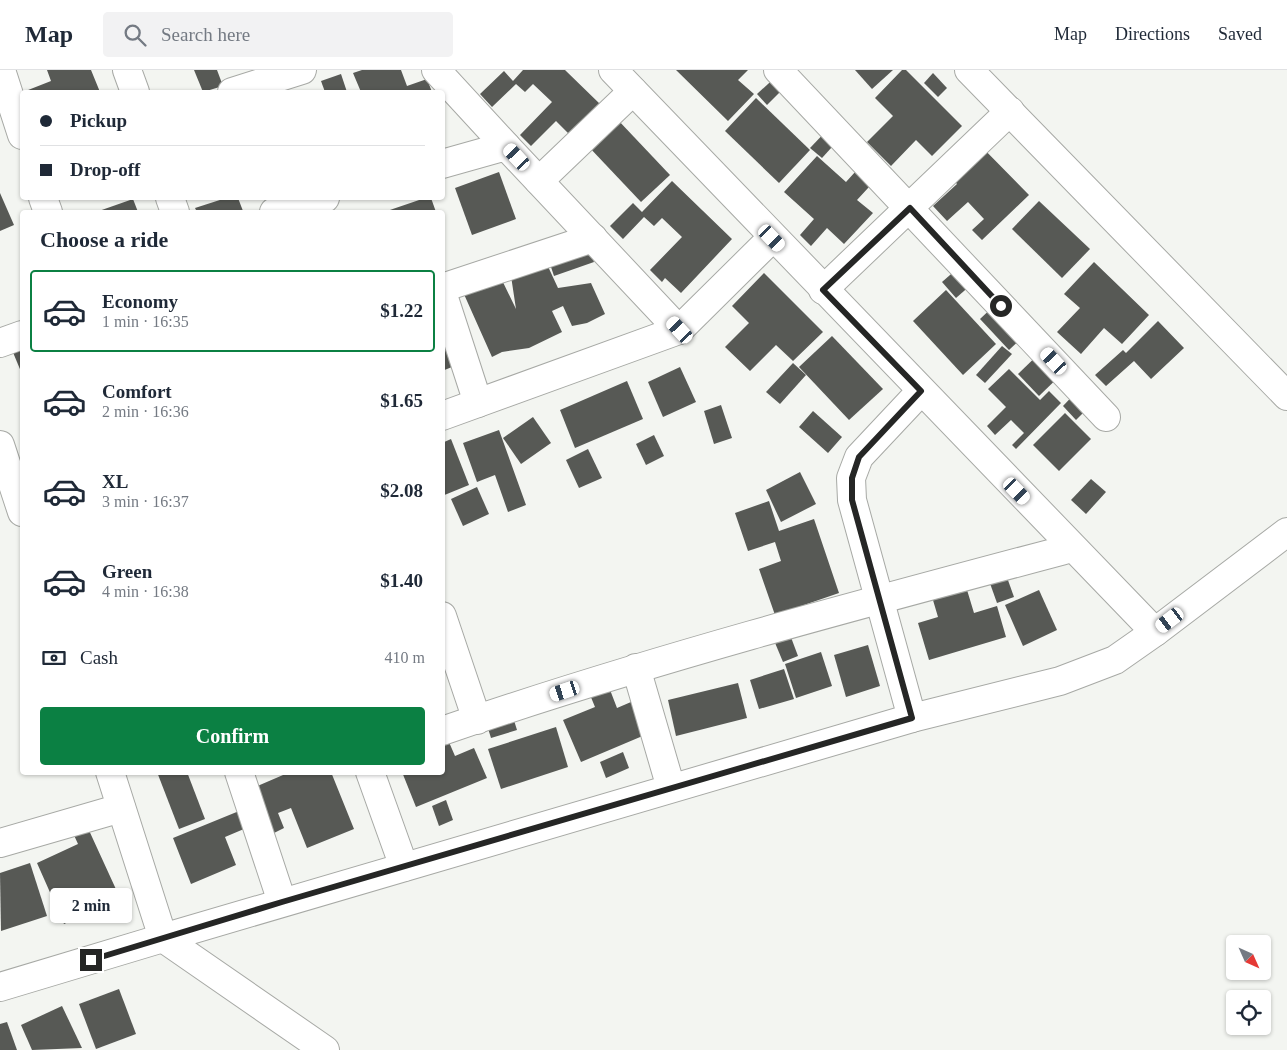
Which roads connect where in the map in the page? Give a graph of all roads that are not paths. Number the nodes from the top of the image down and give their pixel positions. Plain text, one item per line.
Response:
1 (1, 70) edge
2 (127, 70) edge
3 (302, 70) edge
4 (436, 70) edge
5 (778, 70) edge
6 (970, 70) edge
7 (626, 78) edge
8 (134, 90) edge
9 (238, 90) edge
10 (1010, 111) junction
11 (20, 129) edge
12 (506, 146) junction
13 (445, 163) edge
14 (539, 181) junction
15 (318, 200) edge
16 (910, 208) junction
17 (281, 210) edge
18 (593, 238) junction
19 (772, 238) junction
20 (445, 287) edge
21 (823, 290) junction
22 (445, 301) edge
23 (680, 330) junction
24 (20, 336) edge
25 (0, 343) edge
26 (921, 391) junction
27 (1287, 396) edge
28 (478, 403) junction
29 (445, 415) edge
30 (1106, 417) dead end
31 (0, 444) edge
32 (20, 506) edge
33 (1287, 532) edge
34 (1072, 548) junction
35 (879, 599) junction
36 (445, 625) edge
37 (1155, 632) junction
38 (636, 668) junction
39 (912, 718) junction
40 (477, 720) junction
41 (445, 730) edge
42 (111, 775) edge
43 (240, 775) edge
44 (371, 775) edge
45 (671, 788) junction
46 (121, 808) junction
47 (0, 843) edge
48 (404, 867) junction
49 (282, 902) junction
50 (163, 938) junction
51 (0, 987) edge
52 (324, 1050) edge

1 - 11 street
2 - 8 street
3 - 9 street
4 - 12 street
5 - 16 street
6 - 10 street
7 - 14 street
7 - 19 street
10 - 16 street
10 - 27 street
12 - 13 street
12 - 14 street
14 - 18 street
15 - 17 street
16 - 21 street
16 - 30 street
18 - 20 street
18 - 23 street
19 - 21 street
19 - 23 street
21 - 26 street
22 - 28 street
23 - 28 street
24 - 25 street
26 - 34 street
26 - 35 street
28 - 29 street
31 - 32 street
33 - 37 street
34 - 35 street
34 - 37 street
35 - 38 street
35 - 39 street
36 - 40 street
37 - 39 street
38 - 40 street
38 - 45 street
39 - 45 street
40 - 41 street
42 - 46 street
43 - 49 street
44 - 48 street
45 - 48 street
46 - 47 street
46 - 50 street
48 - 49 street
49 - 50 street
50 - 51 street
50 - 52 street

